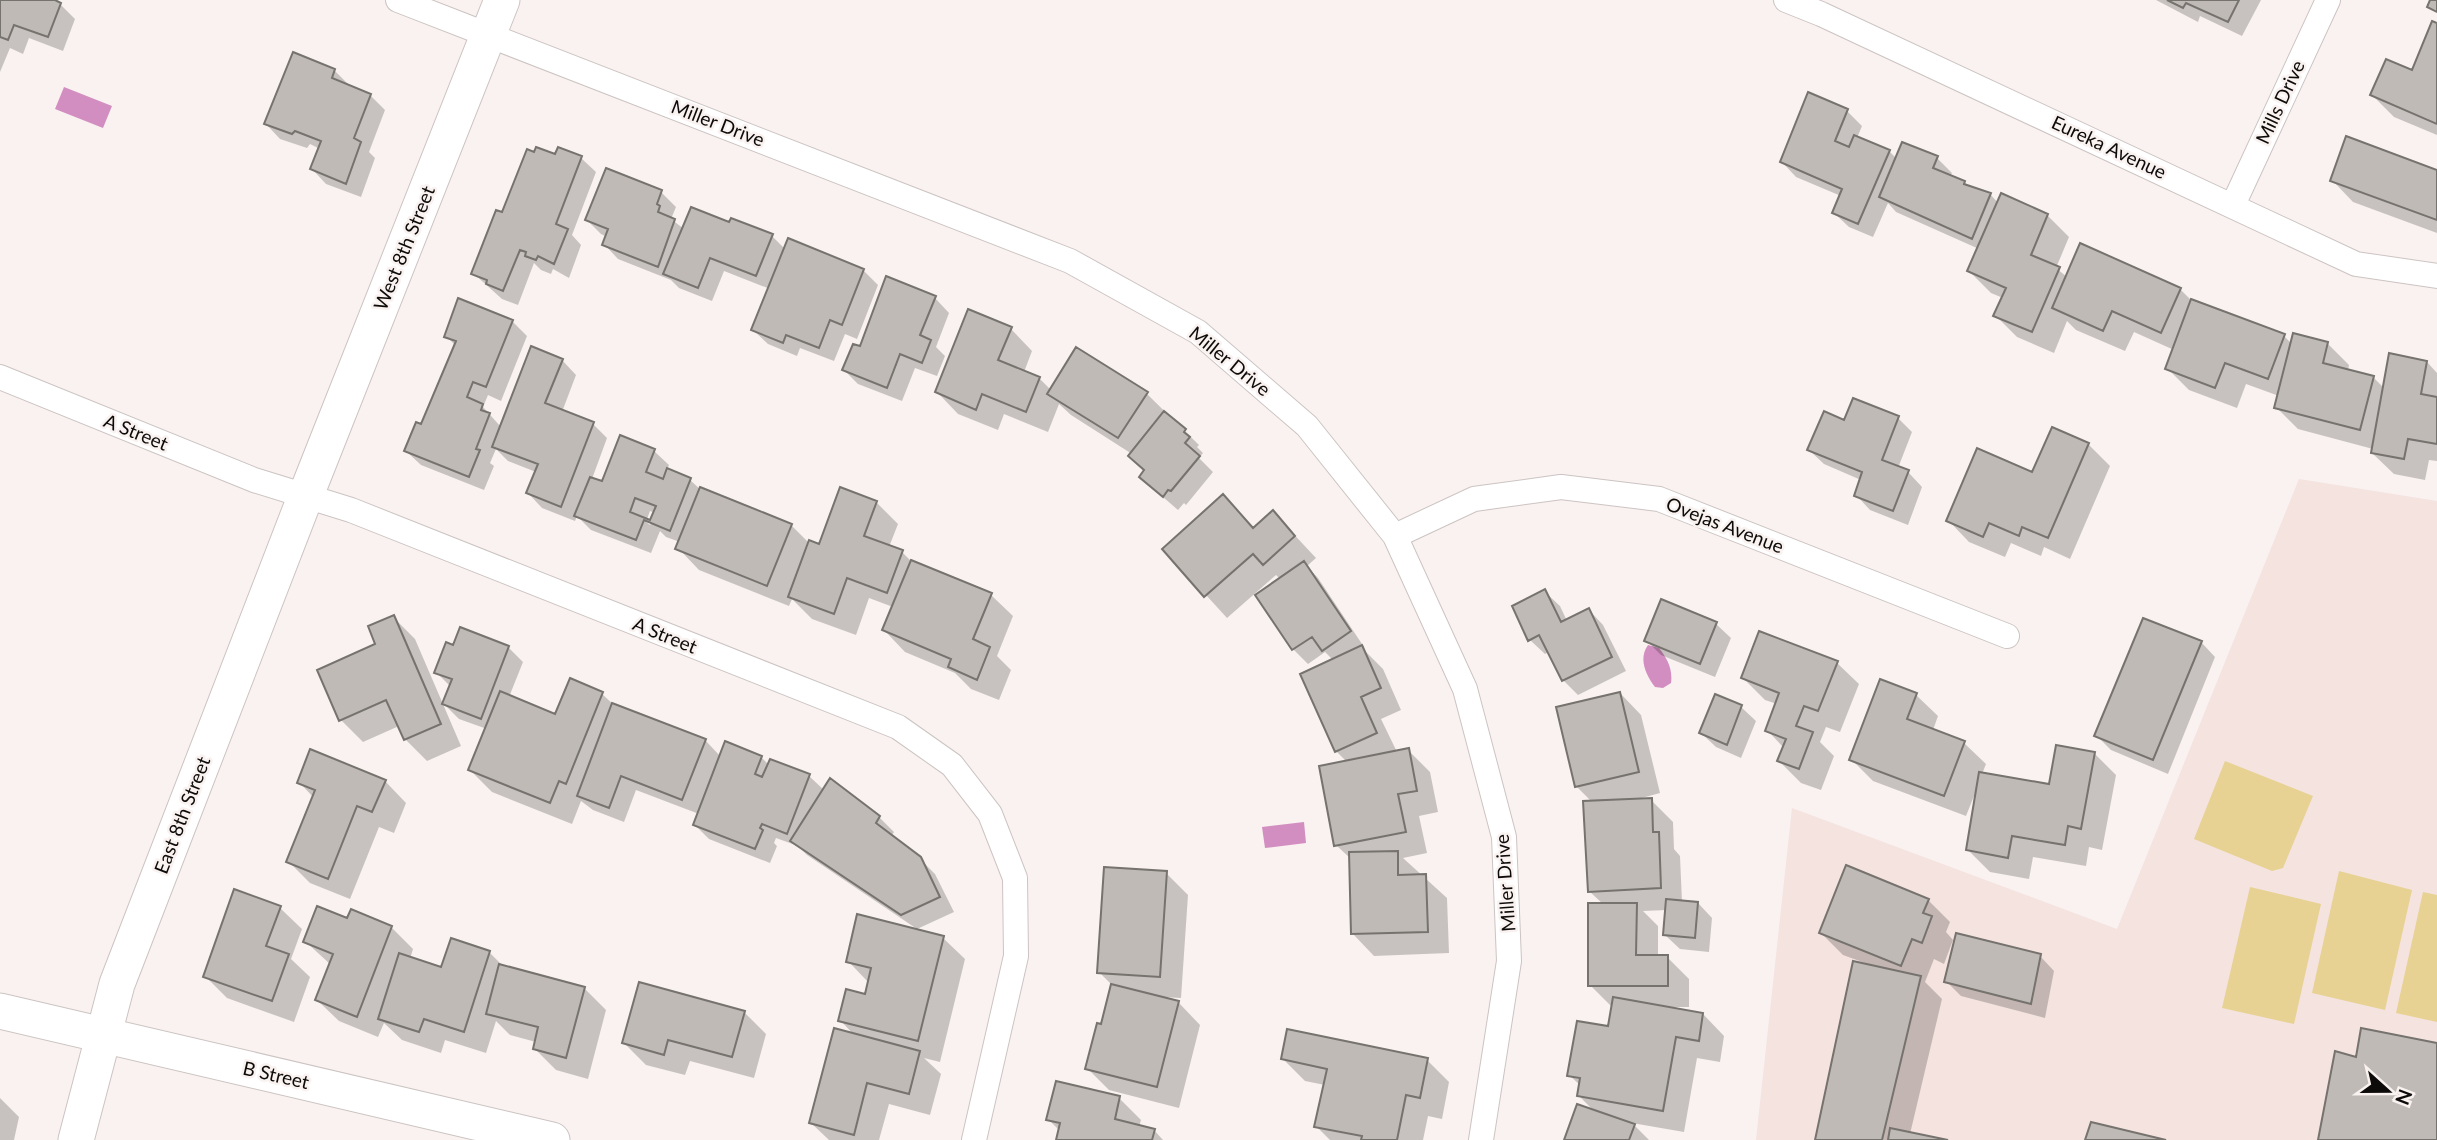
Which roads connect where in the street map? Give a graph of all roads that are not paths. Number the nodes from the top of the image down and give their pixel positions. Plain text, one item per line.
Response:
1 (398, 0) edge
2 (502, 0) edge
3 (1786, 0) edge
4 (2328, 0) edge
5 (1824, 7) edge
6 (489, 35) junction
7 (2233, 205) junction
8 (2437, 276) edge
9 (0, 377) edge
10 (306, 495) junction
11 (1395, 536) junction
12 (2007, 636) dead end
13 (0, 1011) edge
14 (103, 1033) junction
15 (76, 1140) edge
16 (552, 1140) edge
17 (974, 1140) edge
18 (1482, 1140) edge

1 - 6 street, Miller Drive
2 - 6 street, West 8th Street
3 - 5 street, Eureka Avenue
4 - 7 street, Mills Drive
5 - 7 street, Eureka Avenue
6 - 10 street, West 8th Street
6 - 11 street, Miller Drive
7 - 8 street, Eureka Avenue
9 - 10 street, A Street
10 - 14 street, East 8th Street
10 - 17 street, A Street
11 - 12 street, Ovejas Avenue
11 - 18 street, Miller Drive
13 - 14 street, B Street
14 - 15 street, East 8th Street
14 - 16 street, B Street

